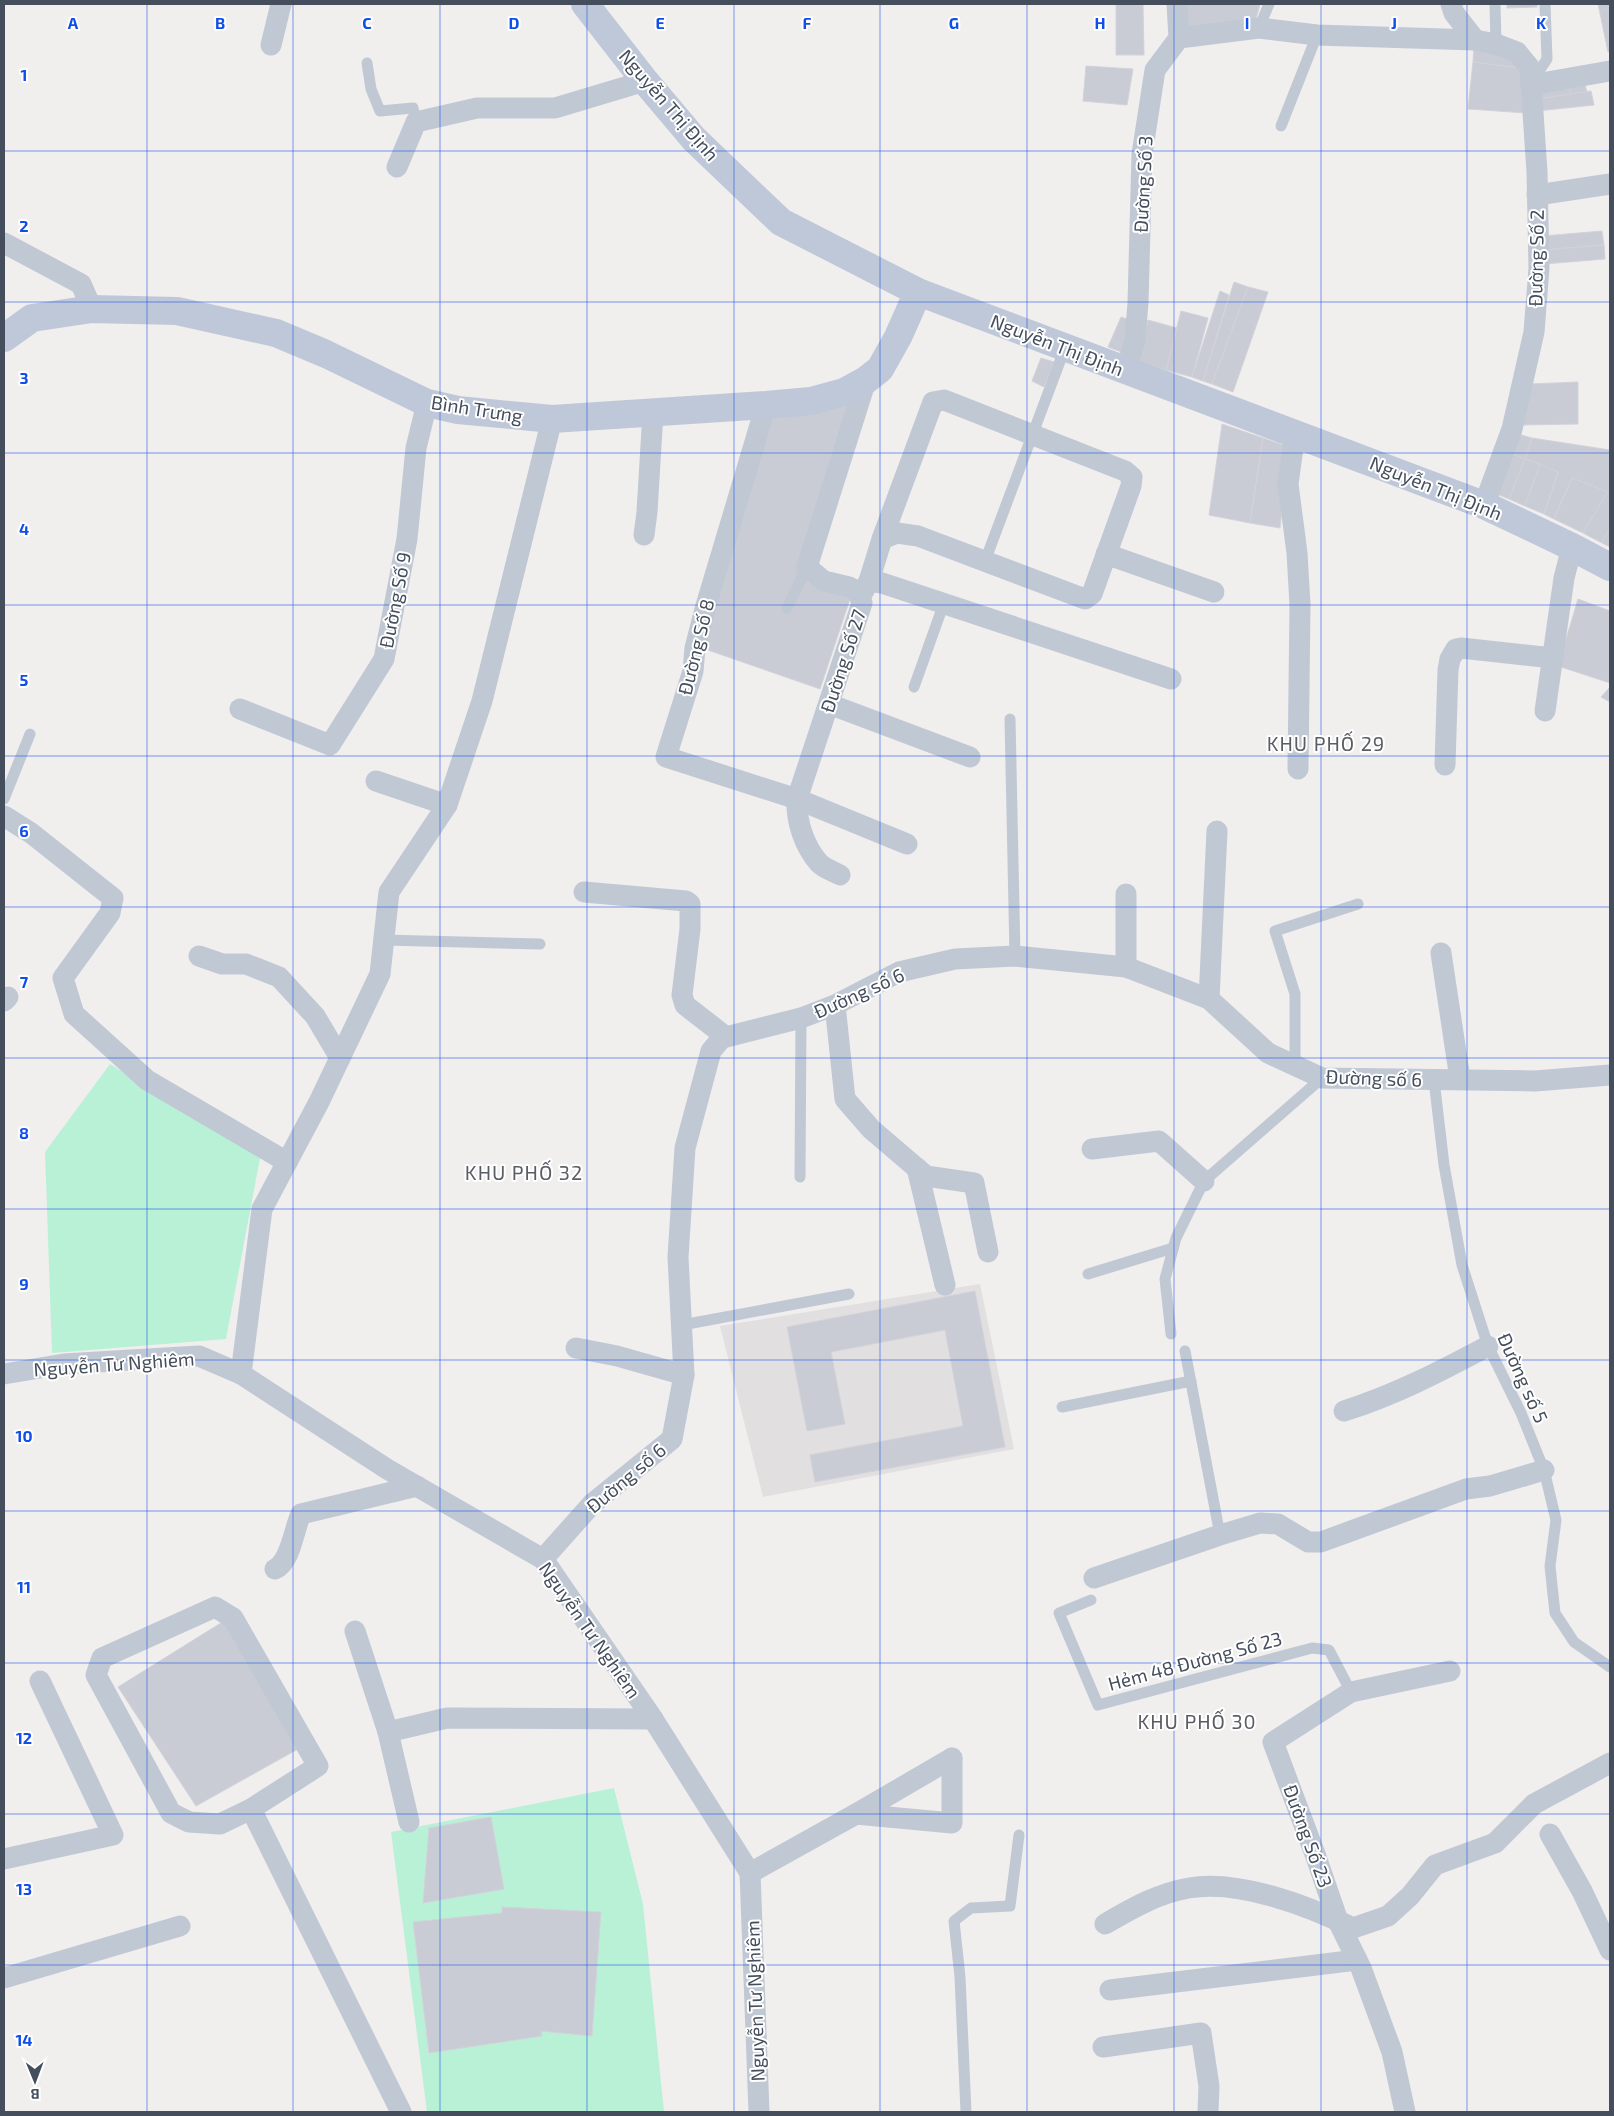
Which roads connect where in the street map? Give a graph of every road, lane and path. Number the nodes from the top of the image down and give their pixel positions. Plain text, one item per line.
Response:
1 (281, 4) edge
2 (586, 4) edge
3 (1177, 4) edge
4 (1269, 4) edge
5 (1451, 4) edge
6 (1496, 4) edge
7 (1545, 4) edge
8 (1258, 28) junction
9 (1317, 35) junction
10 (1179, 38) junction
11 (1475, 40) junction
12 (1496, 44) junction
13 (270, 45) dead end
14 (367, 63) dead end
15 (1610, 71) edge
16 (645, 81) junction
17 (1530, 85) junction
18 (416, 122) junction
19 (1281, 126) dead end
20 (397, 167) dead end
21 (1610, 184) edge
22 (1537, 195) junction
23 (4, 243) edge
24 (918, 292) junction
25 (92, 309) junction
26 (4, 338) edge
27 (1065, 348) junction
28 (1126, 371) junction
29 (866, 380) junction
30 (427, 403) junction
31 (766, 406) junction
32 (653, 412) junction
33 (552, 419) junction
34 (1295, 433) junction
35 (1032, 436) junction
36 (1484, 505) junction
37 (644, 535) dead end
38 (882, 539) junction
39 (1572, 546) junction
40 (1106, 554) junction
41 (985, 561) junction
42 (807, 567) junction
43 (1610, 567) edge
44 (865, 589) junction
45 (1214, 592) dead end
46 (944, 603) junction
47 (787, 608) dead end
48 (1553, 658) junction
49 (1172, 679) dead end
50 (914, 687) dead end
51 (829, 704) junction
52 (240, 709) dead end
53 (1545, 711) dead end
54 (1010, 719) dead end
55 (30, 734) dead end
56 (970, 757) dead end
57 (1445, 765) dead end
58 (1298, 769) dead end
59 (376, 781) dead end
60 (4, 799) edge
61 (797, 799) junction
62 (447, 805) junction
63 (4, 816) edge
64 (1216, 831) dead end
65 (907, 844) dead end
66 (840, 875) dead end
67 (584, 892) dead end
68 (1126, 894) dead end
69 (1358, 904) dead end
70 (384, 940) junction
71 (540, 944) dead end
72 (1441, 953) dead end
73 (199, 956) dead end
74 (1016, 956) junction
75 (1126, 966) junction
76 (1209, 1000) junction
77 (835, 1005) junction
78 (801, 1018) junction
79 (722, 1038) junction
80 (340, 1058) junction
81 (1295, 1066) junction
82 (1610, 1075) edge
83 (1322, 1078) junction
84 (1460, 1079) junction
85 (1434, 1080) junction
86 (1092, 1150) dead end
87 (288, 1162) junction
88 (916, 1168) junction
89 (800, 1177) dead end
90 (1204, 1181) junction
91 (1173, 1248) junction
92 (988, 1252) dead end
93 (1088, 1274) dead end
94 (945, 1285) dead end
95 (849, 1294) dead end
96 (682, 1325) junction
97 (1171, 1334) dead end
98 (1488, 1346) junction
99 (576, 1348) dead end
100 (1185, 1351) dead end
101 (4, 1374) edge
102 (241, 1374) junction
103 (684, 1375) junction
104 (1190, 1380) junction
105 (1062, 1407) dead end
106 (1344, 1411) dead end
107 (1544, 1470) junction
108 (417, 1486) junction
109 (1220, 1535) junction
110 (543, 1560) junction
111 (276, 1569) dead end
112 (1094, 1578) dead end
113 (1091, 1600) dead end
114 (354, 1631) dead end
115 (1610, 1667) edge
116 (1450, 1671) dead end
117 (40, 1681) dead end
118 (1351, 1692) junction
119 (653, 1719) junction
120 (388, 1732) junction
121 (1610, 1763) edge
122 (251, 1810) junction
123 (856, 1814) junction
124 (409, 1822) dead end
125 (1550, 1834) dead end
126 (1019, 1835) dead end
127 (4, 1859) edge
128 (750, 1873) junction
129 (1338, 1921) junction
130 (1105, 1924) dead end
131 (180, 1926) dead end
132 (1610, 1950) edge
133 (1357, 1960) junction
134 (4, 1978) edge
135 (1110, 1990) dead end
136 (1103, 2047) dead end
137 (401, 2112) edge
138 (759, 2112) edge
139 (966, 2112) edge
140 (1208, 2112) edge
141 (1405, 2112) edge

1 - 13 street
2 - 16 main road, Nguyễn Thị Định
3 - 10 street
4 - 8 lane
5 - 11 street
6 - 12 lane
7 - 17 lane
8 - 9 street, Đường Số 2
8 - 10 street, Đường Số 2
9 - 11 street, Đường Số 2
9 - 19 lane
10 - 28 street, Đường Số 3
11 - 12 street, Đường Số 2
12 - 17 street, Đường Số 2
14 - 18 lane
15 - 17 street
16 - 18 street
16 - 24 main road, Nguyễn Thị Định
17 - 22 street, Đường Số 2
18 - 20 street
21 - 22 street
22 - 36 street, Đường Số 2
23 - 25 street
24 - 27 main road, Nguyễn Thị Định
24 - 29 main road, Bình Trưng
25 - 26 main road, Bình Trưng
25 - 30 main road, Bình Trưng
27 - 28 main road, Nguyễn Thị Định
27 - 35 lane
28 - 34 main road, Nguyễn Thị Định
29 - 31 main road, Bình Trưng
29 - 42 street
30 - 33 main road, Bình Trưng
30 - 52 street, Đường Số 9
31 - 32 main road, Bình Trưng
31 - 61 street, Đường Số 8
32 - 33 main road, Bình Trưng
32 - 37 street
33 - 62 street
34 - 36 main road, Nguyễn Thị Định
34 - 58 street
35 - 38 street
35 - 40 street
35 - 41 lane
36 - 39 main road, Nguyễn Thị Định
38 - 41 street
38 - 44 street
39 - 43 main road, Nguyễn Thị Định
39 - 48 street
40 - 41 street
40 - 45 street
42 - 44 street, Đường Số 27
42 - 47 lane
44 - 46 street
44 - 51 street, Đường Số 27
46 - 49 street
46 - 50 lane
48 - 53 street
48 - 57 street
51 - 56 street
51 - 61 street, Đường Số 27
54 - 74 lane
55 - 60 lane
59 - 62 street
61 - 65 street
61 - 66 street
62 - 70 street
63 - 87 street
64 - 76 street
67 - 79 street
68 - 75 street
69 - 81 lane
70 - 71 lane
70 - 80 street
72 - 84 street
73 - 80 street
74 - 75 street, Đường số 6
74 - 77 street, Đường số 6
75 - 76 street, Đường số 6
76 - 81 street, Đường số 6
77 - 78 street, Đường số 6
77 - 88 street
78 - 79 street, Đường số 6
78 - 89 lane
79 - 96 street, Đường số 6
80 - 87 street
81 - 83 street, Đường số 6
82 - 84 street, Đường số 6
83 - 85 street, Đường số 6
83 - 90 lane
84 - 85 street, Đường số 6
85 - 98 lane, Đường số 5
86 - 90 street
87 - 102 street
88 - 92 street
88 - 94 street
90 - 91 lane
91 - 93 lane
91 - 97 lane
95 - 96 lane
96 - 103 street, Đường số 6
98 - 106 street
98 - 107 lane, Đường số 5
99 - 103 street
100 - 104 lane
101 - 102 street, Nguyễn Tư Nghiêm
102 - 108 street, Nguyễn Tư Nghiêm
103 - 110 street, Đường số 6
104 - 105 lane
104 - 109 lane
107 - 109 street
107 - 115 lane, Đường số 5
108 - 110 street, Nguyễn Tư Nghiêm
108 - 111 street
109 - 112 street
110 - 119 street, Nguyễn Tư Nghiêm
113 - 118 lane, Hẻm 48 Đường Số 23
114 - 120 street
116 - 118 street, Đường Số 23
117 - 127 street
118 - 129 street, Đường Số 23
119 - 120 street
119 - 128 street, Nguyễn Tư Nghiêm
120 - 124 street
121 - 129 street
122 - 122 street
122 - 137 street
123 - 123 street
123 - 128 street
125 - 132 street
126 - 139 lane
128 - 138 street, Nguyễn Tư Nghiêm
129 - 130 street
129 - 133 street, Đường Số 23
131 - 134 street
133 - 135 street
133 - 141 street, Đường Số 23
136 - 140 street

